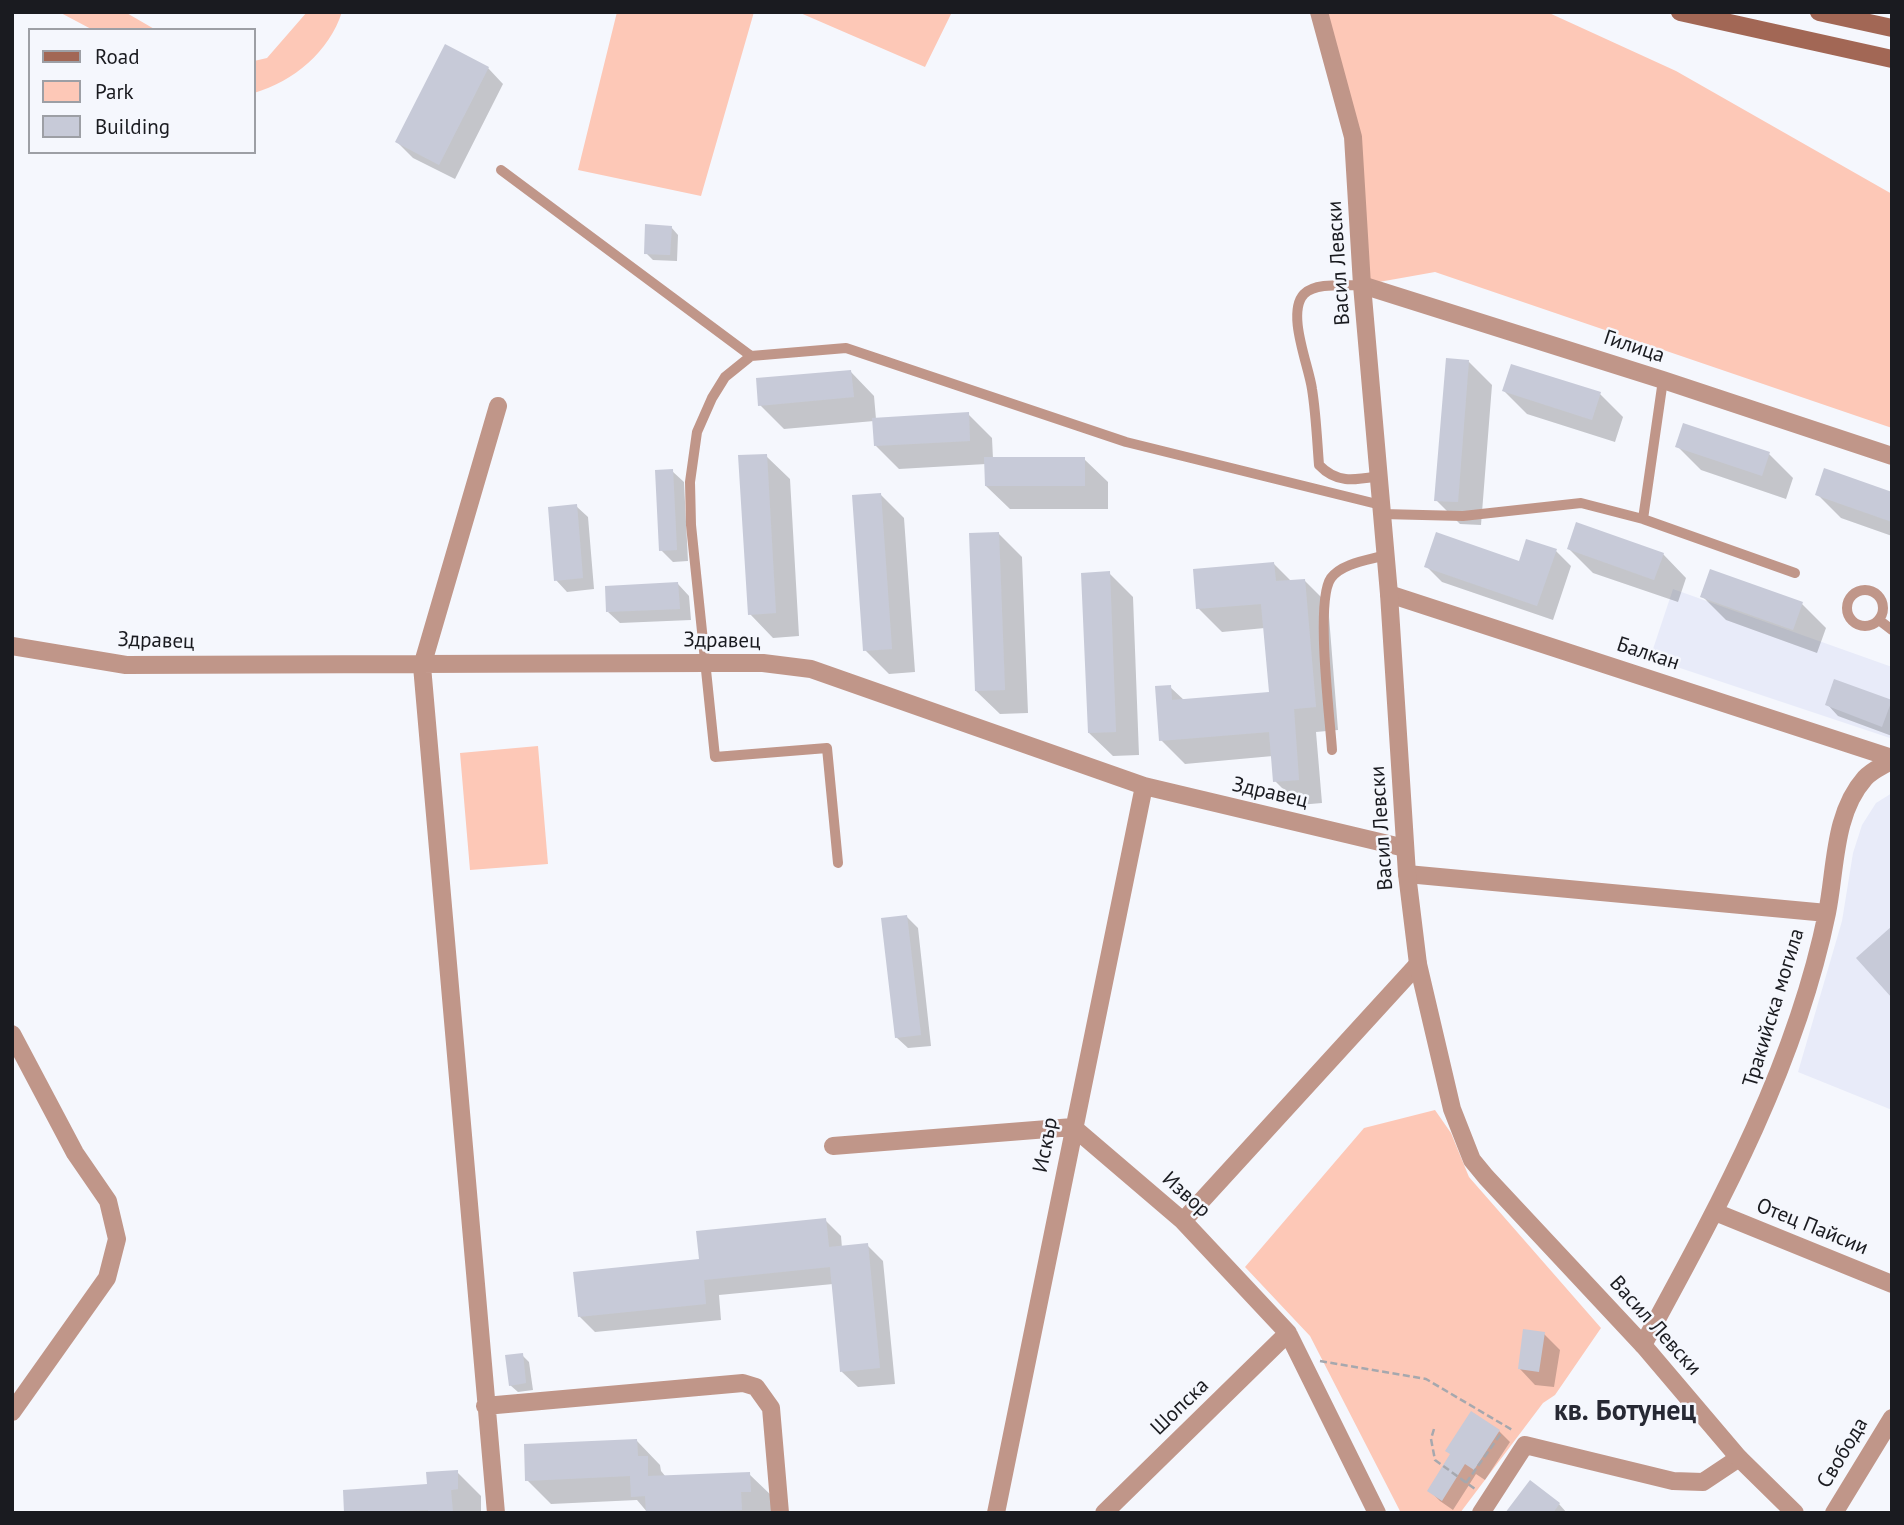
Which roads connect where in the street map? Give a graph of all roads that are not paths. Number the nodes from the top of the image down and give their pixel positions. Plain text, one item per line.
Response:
1 (1319, 12) edge
2 (1680, 12) edge
3 (1819, 12) edge
4 (1892, 28) edge
5 (1892, 59) edge
6 (501, 170) dead end
7 (1362, 285) junction
8 (751, 356) junction
9 (1663, 380) junction
10 (498, 406) dead end
11 (1892, 456) edge
12 (1379, 476) junction
13 (1382, 509) junction
14 (1643, 519) junction
15 (1386, 555) junction
16 (1795, 573) dead end
17 (1389, 594) junction
18 (1879, 620) dead end
19 (1892, 630) edge
20 (12, 646) edge
21 (706, 663) junction
22 (422, 666) junction
23 (1332, 750) dead end
24 (1892, 759) edge
25 (1144, 786) junction
26 (1405, 848) junction
27 (838, 863) dead end
28 (1407, 874) junction
29 (1827, 913) junction
30 (1418, 964) junction
31 (12, 1034) edge
32 (1073, 1127) junction
33 (833, 1146) dead end
34 (1716, 1212) junction
35 (1183, 1221) junction
36 (1892, 1284) edge
37 (1288, 1333) junction
38 (1643, 1345) junction
39 (485, 1406) junction
40 (12, 1412) edge
41 (1892, 1418) edge
42 (1739, 1458) junction
43 (1485, 1506) edge
44 (496, 1513) edge
45 (780, 1513) edge
46 (996, 1513) edge
47 (1104, 1513) edge
48 (1377, 1513) edge
49 (1795, 1513) edge
50 (1833, 1513) edge

1 - 7 street, Васил Левски
2 - 5 main road
3 - 4 main road
6 - 8 lane
7 - 9 street, Гилица
7 - 12 street, Васил Левски
7 - 12 lane
8 - 13 lane
8 - 21 lane
9 - 11 street, Гилица
9 - 14 lane
10 - 22 street
12 - 13 street, Васил Левски
13 - 14 lane
13 - 15 street, Васил Левски
14 - 16 lane
15 - 17 street, Васил Левски
15 - 23 lane
17 - 24 street, Балкан
17 - 26 street, Васил Левски
18 - 19 lane
20 - 22 street, Здравец
21 - 22 street, Здравец
21 - 25 street, Здравец
21 - 27 lane
22 - 39 street
24 - 29 street, Тракийска могила
25 - 26 street, Здравец
25 - 32 street, Искър
26 - 28 street, Васил Левски
28 - 29 street
28 - 30 street, Васил Левски
29 - 34 street, Тракийска могила
30 - 35 street
30 - 38 street, Васил Левски
31 - 40 street
32 - 33 street
32 - 35 street, Извор
32 - 46 street, Искър
34 - 36 street, Отец Пайсии
34 - 38 street, Тракийска могила
35 - 37 street, Извор
37 - 47 street, Шопска
37 - 48 street, Извор
38 - 42 street, Васил Левски
39 - 44 street
39 - 45 street
41 - 50 street, Свобода
42 - 43 street
42 - 49 street, Васил Левски

